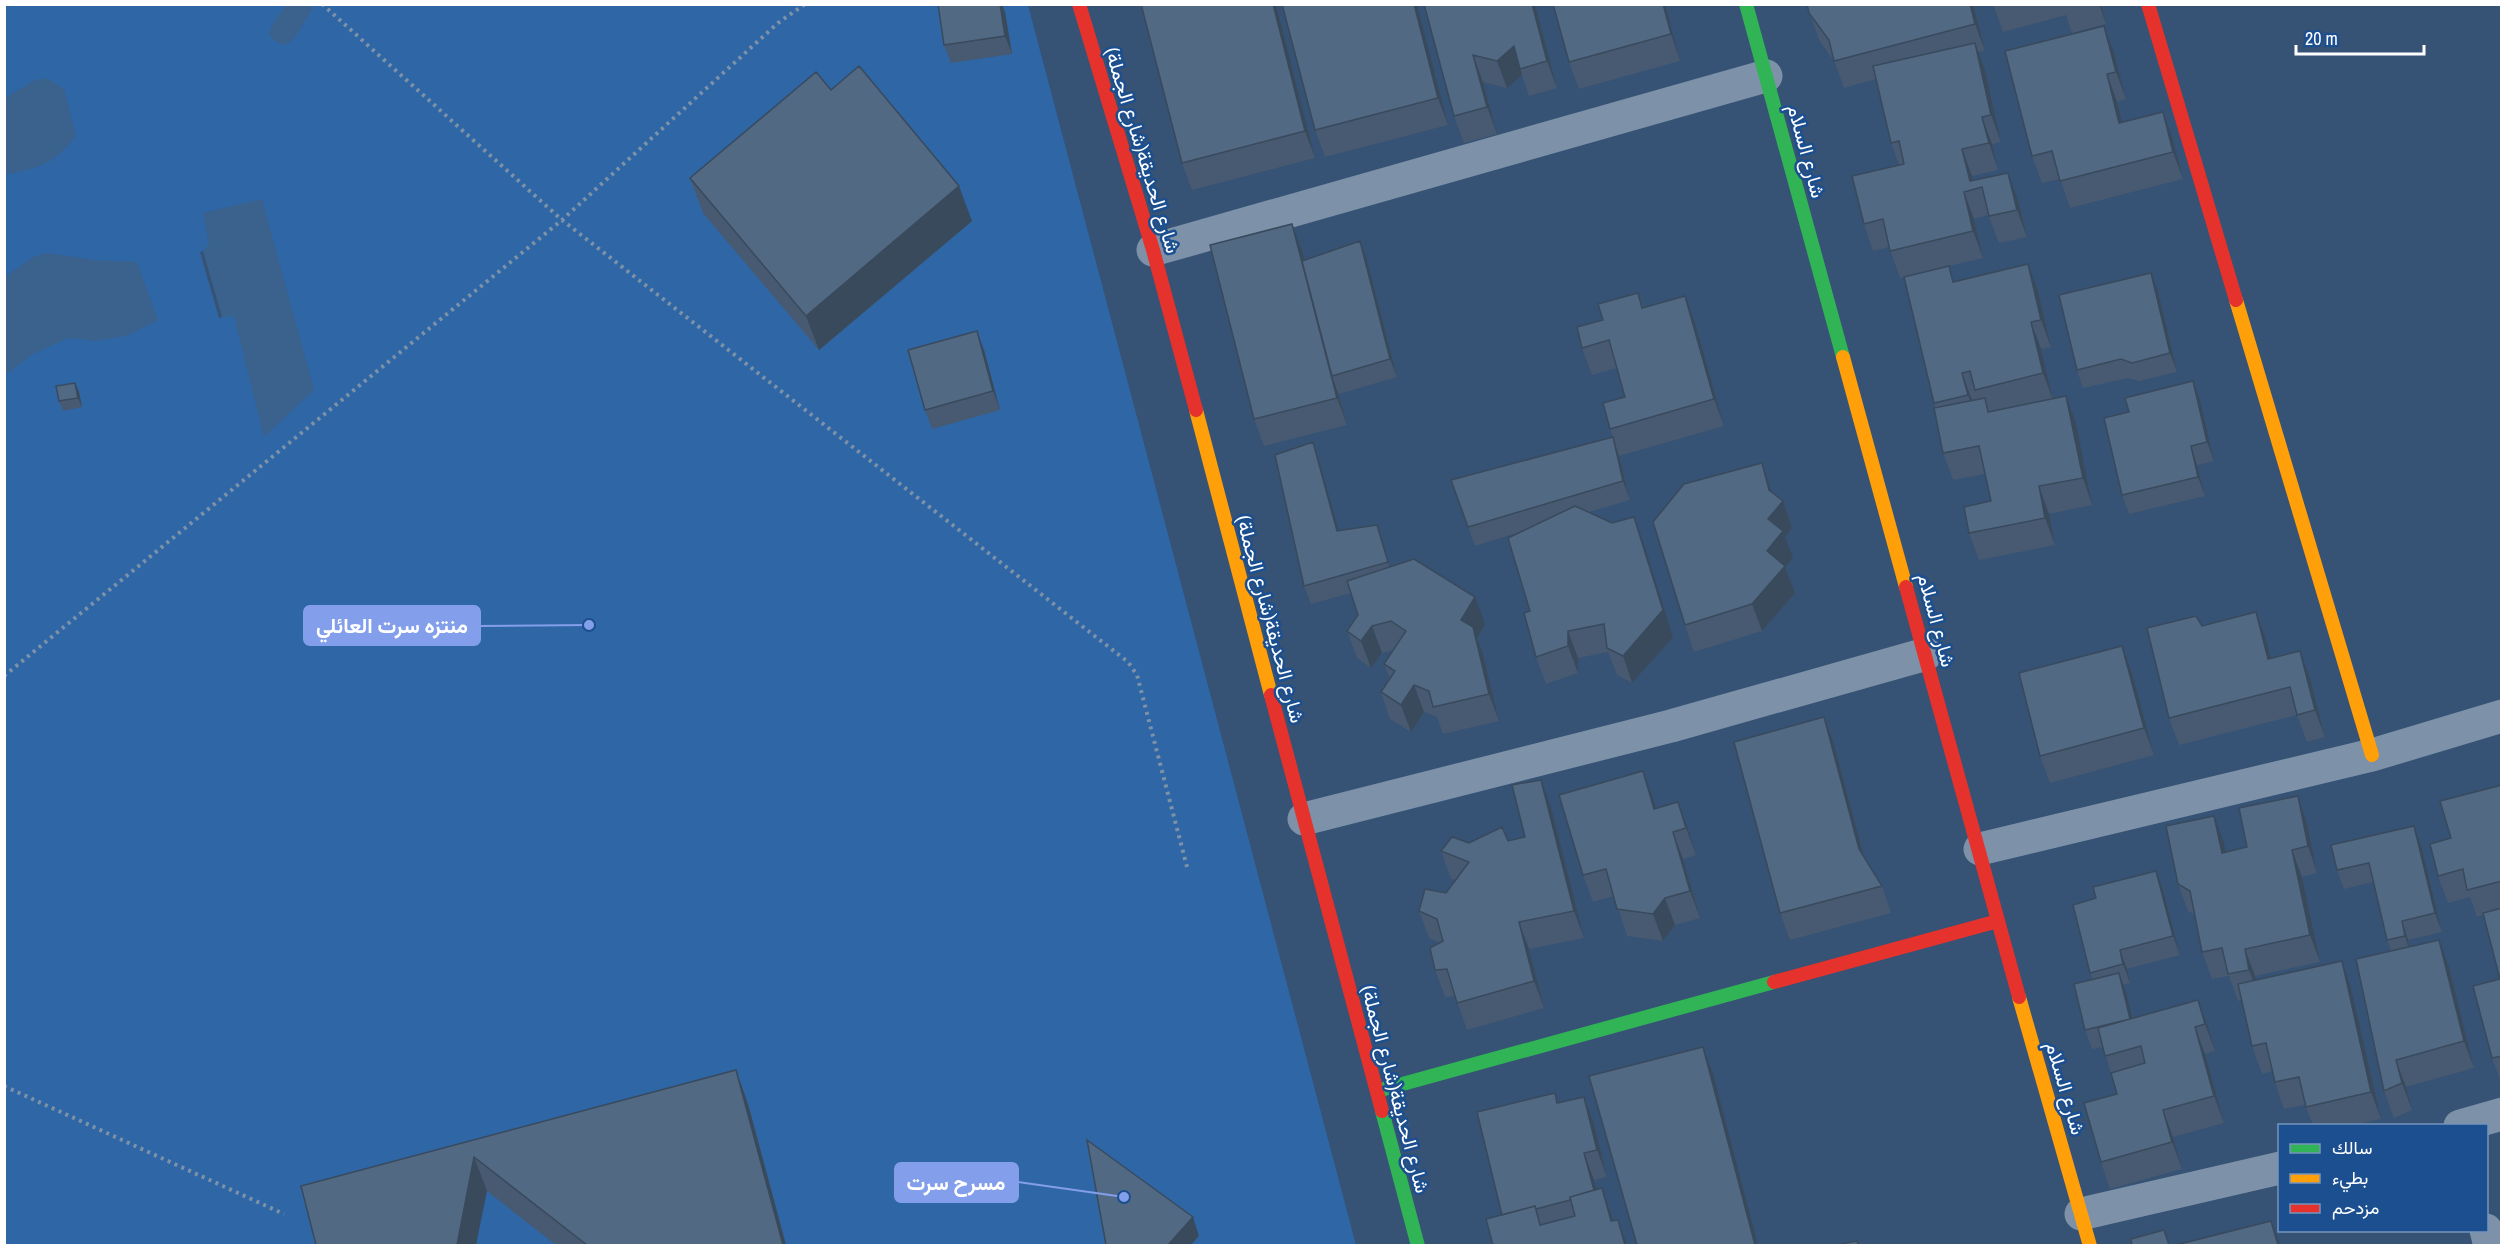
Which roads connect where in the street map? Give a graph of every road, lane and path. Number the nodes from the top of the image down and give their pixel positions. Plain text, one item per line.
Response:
1 (322, 4) edge
2 (805, 4) edge
3 (1079, 4) edge
4 (1746, 4) edge
5 (2148, 4) edge
6 (1766, 76) junction
7 (562, 220) junction
8 (1153, 250) junction
9 (1926, 654) junction
10 (4, 676) edge
11 (2502, 716) edge
12 (2372, 755) junction
13 (1304, 819) junction
14 (1980, 849) junction
15 (1187, 867) dead end
16 (1998, 921) junction
17 (4, 1086) edge
18 (1377, 1091) junction
19 (2502, 1114) edge
20 (2464, 1124) edge
21 (2278, 1168) edge
22 (284, 1214) dead end
23 (2081, 1214) junction
24 (1418, 1245) edge
25 (2090, 1245) edge

1 - 7 path
2 - 7 path
3 - 8 street, شارع الحديقة(شارع الجملة)
4 - 6 street, شارع السلام
5 - 12 street
6 - 8 street
6 - 9 street, شارع السلام
7 - 10 path
7 - 15 path
8 - 13 street, شارع الحديقة(شارع الجملة)
9 - 13 street
9 - 14 street, شارع السلام
11 - 12 street
12 - 14 street
13 - 18 street, شارع الحديقة(شارع الجملة)
14 - 16 street, شارع السلام
16 - 18 street
16 - 23 street, شارع السلام
17 - 22 path
18 - 24 street, شارع الحديقة(شارع الجملة)
19 - 20 street
21 - 23 street
23 - 25 street, شارع السلام

